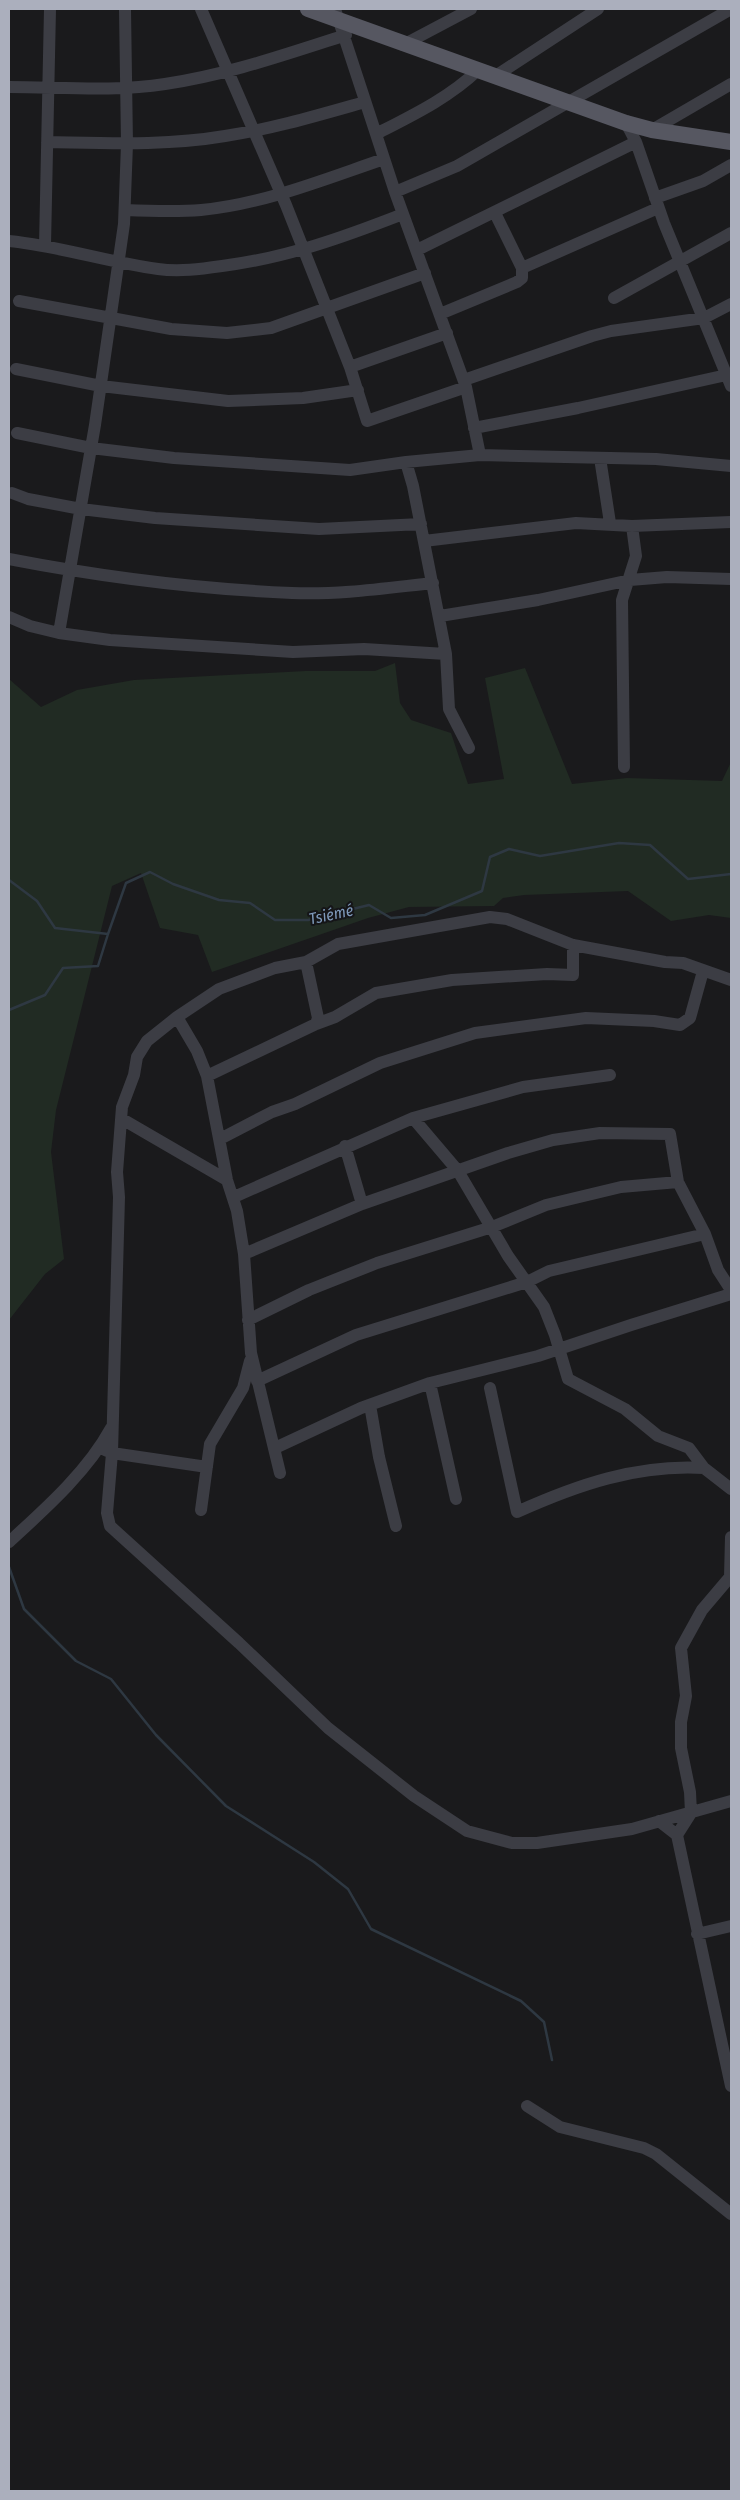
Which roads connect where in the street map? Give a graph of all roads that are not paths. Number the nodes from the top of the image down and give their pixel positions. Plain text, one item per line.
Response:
1 (50, 9) edge
2 (125, 9) edge
3 (201, 9) edge
4 (308, 9) edge
5 (471, 9) edge
6 (598, 9) edge
7 (731, 9) edge
8 (336, 12) edge
9 (346, 35) junction
10 (403, 45) junction
11 (478, 70) junction
12 (229, 71) junction
13 (494, 77) junction
14 (731, 84) edge
15 (9, 87) edge
16 (48, 87) junction
17 (127, 87) junction
18 (365, 102) junction
19 (567, 102) junction
20 (626, 123) junction
21 (253, 130) junction
22 (652, 130) junction
23 (376, 134) junction
24 (47, 142) junction
25 (636, 142) junction
26 (731, 142) edge
27 (127, 144) junction
28 (384, 159) junction
29 (731, 165) edge
30 (395, 192) junction
31 (281, 194) junction
32 (657, 203) junction
33 (125, 210) junction
34 (495, 213) junction
35 (403, 214) junction
36 (731, 234) edge
37 (9, 241) edge
38 (45, 244) junction
39 (303, 250) junction
40 (417, 250) junction
41 (680, 261) junction
42 (120, 262) junction
43 (522, 268) junction
44 (425, 273) junction
45 (614, 298) dead end
46 (19, 301) dead end
47 (731, 304) edge
48 (326, 309) junction
49 (440, 314) junction
50 (704, 318) junction
51 (111, 320) junction
52 (447, 333) junction
53 (350, 367) junction
54 (16, 369) dead end
55 (730, 378) edge
56 (465, 384) junction
57 (101, 386) junction
58 (358, 390) junction
59 (474, 428) junction
60 (17, 434) dead end
61 (91, 448) junction
62 (480, 455) junction
63 (600, 458) junction
64 (406, 462) junction
65 (731, 466) edge
66 (12, 493) dead end
67 (81, 509) junction
68 (731, 522) edge
69 (421, 524) junction
70 (610, 524) junction
71 (632, 526) junction
72 (424, 542) junction
73 (9, 559) edge
74 (70, 570) junction
75 (731, 579) edge
76 (630, 580) junction
77 (432, 583) junction
78 (440, 616) junction
79 (9, 617) edge
80 (59, 633) junction
81 (446, 654) junction
82 (469, 748) dead end
83 (624, 766) dead end
84 (573, 945) junction
85 (306, 962) junction
86 (703, 971) junction
87 (731, 980) edge
88 (177, 1017) junction
89 (316, 1024) junction
90 (610, 1075) dead end
91 (207, 1076) junction
92 (413, 1118) junction
93 (122, 1119) junction
94 (220, 1138) junction
95 (345, 1146) junction
96 (458, 1171) junction
97 (227, 1180) junction
98 (678, 1182) junction
99 (234, 1197) junction
100 (362, 1204) junction
101 (492, 1227) junction
102 (705, 1234) junction
103 (244, 1254) junction
104 (527, 1282) junction
105 (731, 1290) edge
106 (731, 1294) edge
107 (248, 1320) junction
108 (559, 1348) junction
109 (250, 1353) junction
110 (257, 1382) junction
111 (430, 1383) junction
112 (490, 1388) dead end
113 (370, 1405) junction
114 (112, 1425) junction
115 (100, 1447) junction
116 (275, 1448) junction
117 (112, 1453) junction
118 (207, 1467) junction
119 (704, 1468) junction
120 (280, 1473) dead end
121 (731, 1489) edge
122 (456, 1499) dead end
123 (201, 1510) dead end
124 (396, 1526) dead end
125 (731, 1537) edge
126 (9, 1542) edge
127 (731, 1801) edge
128 (691, 1813) junction
129 (659, 1822) junction
130 (677, 1834) junction
131 (731, 1926) edge
132 (697, 1934) junction
133 (731, 2086) edge
134 (527, 2106) dead end
135 (731, 2214) edge

1 - 16 street
2 - 17 street
3 - 12 street
4 - 8 main road
5 - 10 street
6 - 13 street
7 - 19 street
8 - 9 street
8 - 10 main road
9 - 12 street
9 - 18 street
10 - 11 main road
11 - 13 main road
11 - 23 street
12 - 17 street
12 - 21 street
13 - 19 main road
14 - 22 street
15 - 16 street
16 - 17 street
16 - 24 street
17 - 27 street
18 - 21 street
18 - 23 street
19 - 20 main road
19 - 30 street
20 - 22 main road
20 - 25 street
21 - 27 street
21 - 31 street
22 - 26 main road
23 - 28 street
24 - 27 street
24 - 38 street
25 - 32 street
25 - 34 street
27 - 33 street
28 - 30 street
28 - 31 street
29 - 32 street
30 - 35 street
31 - 33 street
31 - 39 street
32 - 41 street
32 - 43 street
33 - 42 street
34 - 40 street
34 - 43 street
35 - 39 street
35 - 40 street
36 - 41 street
37 - 38 street
38 - 42 street
39 - 42 street
39 - 48 street
40 - 44 street
41 - 45 street
41 - 50 street
42 - 51 street
43 - 49 street
44 - 48 street
44 - 49 street
46 - 51 street
47 - 50 street
48 - 51 street
48 - 53 street
49 - 52 street
50 - 55 street
50 - 56 street
51 - 57 street
52 - 53 street
52 - 56 street
53 - 58 street
54 - 57 street
55 - 59 street
56 - 58 street
56 - 59 street
57 - 58 street
57 - 61 street
59 - 62 street
60 - 61 street
61 - 64 street
61 - 67 street
62 - 63 street
62 - 64 street
63 - 65 street
63 - 70 street
64 - 69 street
66 - 67 street
67 - 69 street
67 - 74 street
68 - 71 street
69 - 72 street
70 - 71 street
70 - 72 street
71 - 76 street
72 - 77 street
73 - 74 street
74 - 77 street
74 - 80 street
75 - 76 street
76 - 78 street
76 - 83 street
77 - 78 street
78 - 81 street
79 - 80 street
80 - 81 street
81 - 82 street
84 - 85 street
84 - 86 street
84 - 89 street
85 - 88 street
85 - 89 street
86 - 87 street
86 - 94 street
88 - 91 street
88 - 93 street
89 - 91 street
90 - 92 street
91 - 94 street
92 - 95 street
92 - 96 street
93 - 97 street
93 - 114 street
94 - 97 street
95 - 99 street
95 - 100 street
96 - 98 street
96 - 100 street
96 - 101 street
97 - 99 street
98 - 101 street
98 - 102 street
99 - 103 street
100 - 103 street
101 - 104 street
101 - 107 street
102 - 104 street
102 - 105 street
103 - 107 street
104 - 108 street
104 - 110 street
106 - 108 street
107 - 109 street
108 - 111 street
108 - 119 street
109 - 110 street
109 - 118 street
110 - 116 street
111 - 113 street
111 - 122 street
112 - 119 street
113 - 116 street
113 - 124 street
114 - 115 street
114 - 117 street
115 - 117 street
115 - 126 street
116 - 120 street
117 - 118 street
117 - 129 street
118 - 123 street
119 - 121 street
125 - 128 street
127 - 128 street
128 - 129 street
128 - 130 street
129 - 130 street
130 - 132 street
131 - 132 street
132 - 133 street
134 - 135 street

